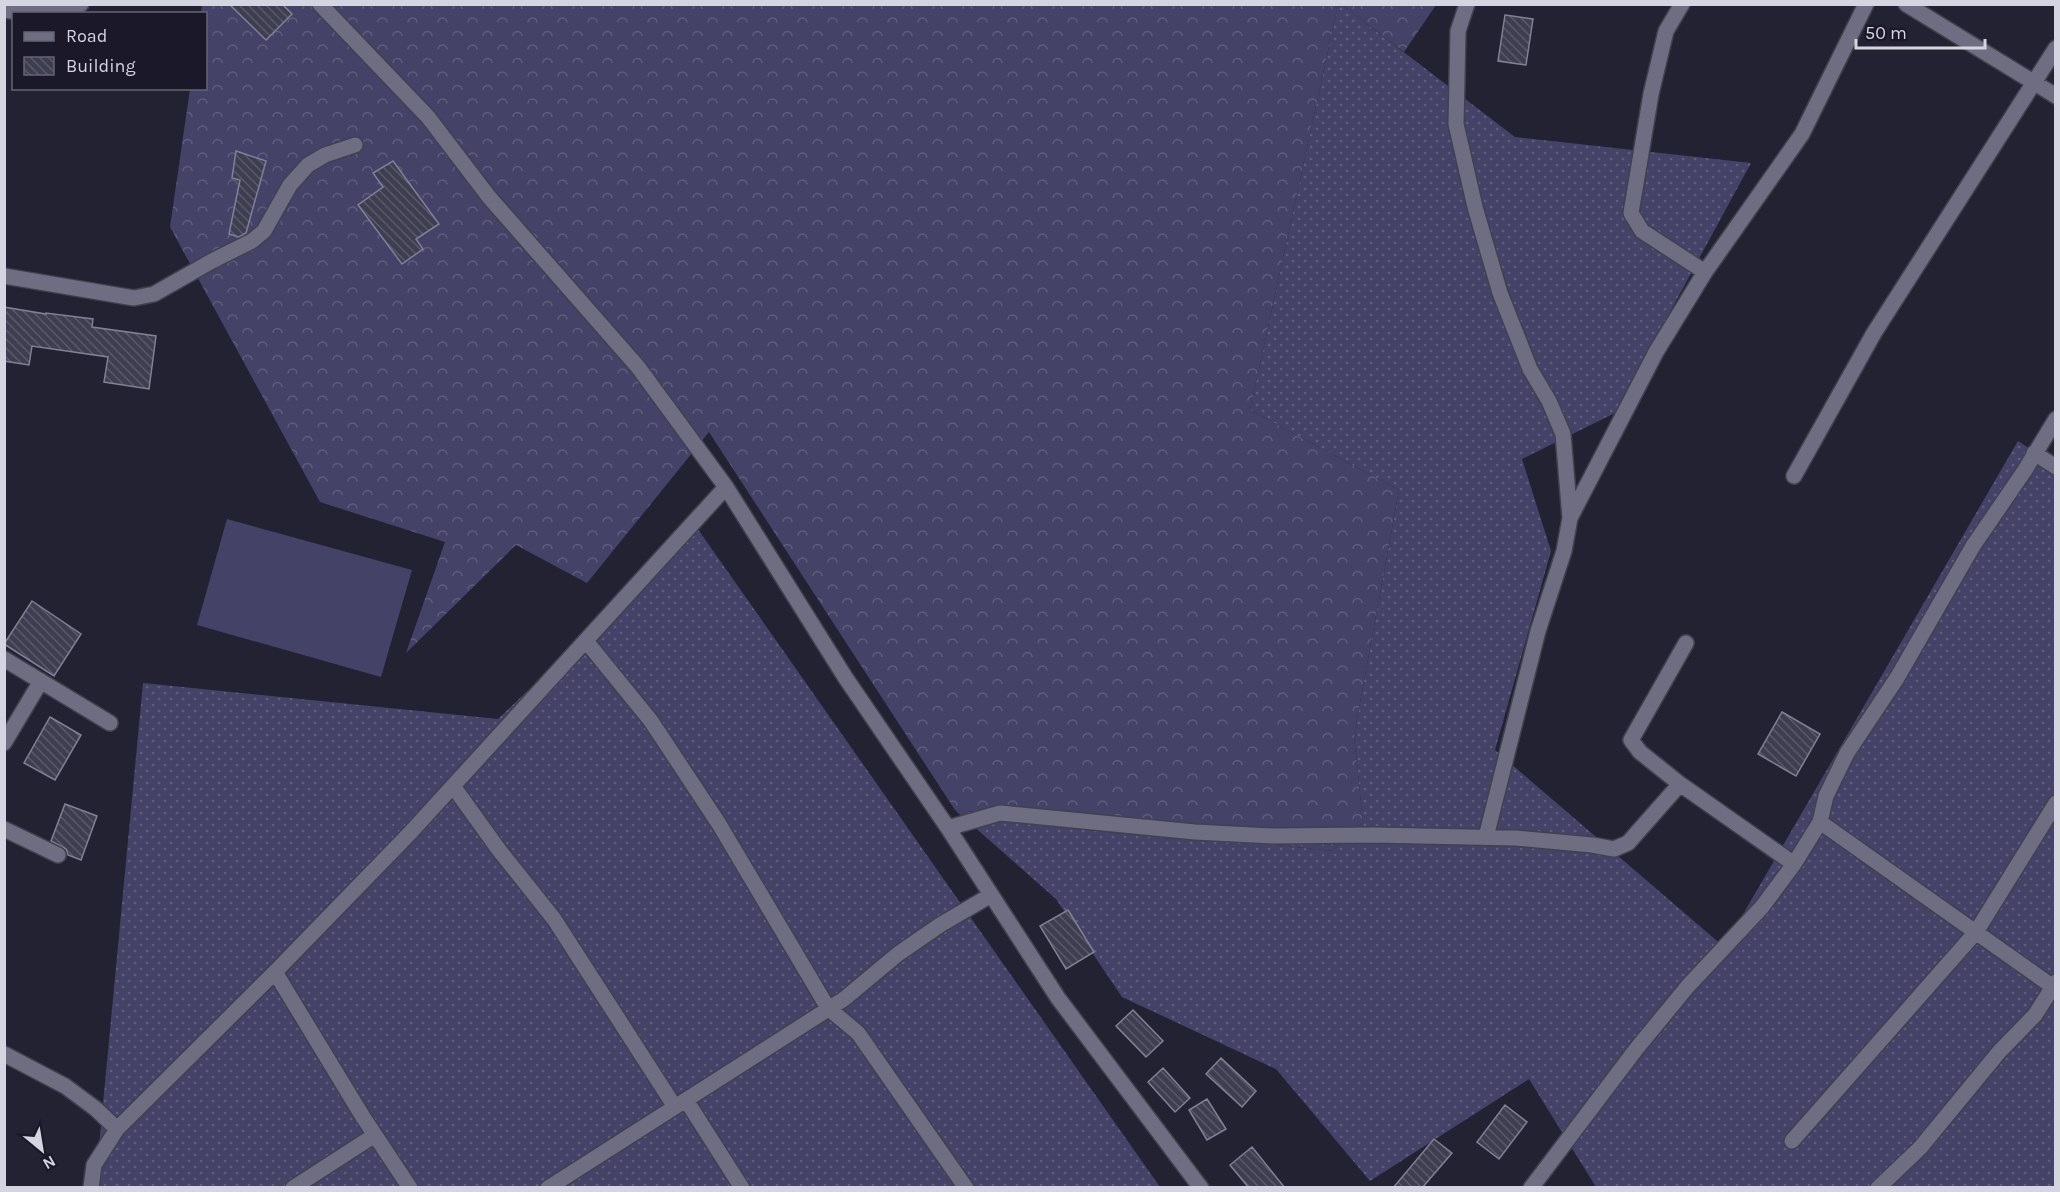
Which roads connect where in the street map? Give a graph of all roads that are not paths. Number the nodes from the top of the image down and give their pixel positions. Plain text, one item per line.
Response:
1 (81, 4) edge
2 (320, 4) edge
3 (1467, 4) edge
4 (1682, 4) edge
5 (1866, 4) edge
6 (1906, 4) edge
7 (4, 10) edge
8 (2055, 48) edge
9 (2035, 82) junction
10 (2055, 96) edge
11 (355, 145) dead end
12 (1705, 272) junction
13 (4, 276) edge
14 (2055, 419) edge
15 (2034, 453) junction
16 (2055, 467) edge
17 (1794, 476) dead end
18 (726, 487) junction
19 (1570, 518) junction
20 (585, 641) junction
21 (1686, 643) dead end
22 (4, 659) edge
23 (41, 681) junction
24 (110, 723) dead end
25 (4, 743) edge
26 (1680, 784) junction
27 (453, 786) junction
28 (2055, 803) edge
29 (1820, 822) junction
30 (948, 828) junction
31 (4, 829) edge
32 (1486, 837) junction
33 (58, 855) dead end
34 (1794, 864) junction
35 (991, 895) junction
36 (1976, 932) junction
37 (275, 972) junction
38 (2054, 986) edge
39 (828, 1008) junction
40 (4, 1054) edge
41 (680, 1104) junction
42 (117, 1130) junction
43 (375, 1135) junction
44 (1792, 1140) dead end
45 (91, 1188) edge
46 (293, 1188) edge
47 (410, 1188) edge
48 (548, 1188) edge
49 (742, 1188) edge
50 (966, 1188) edge
51 (1201, 1188) edge
52 (1531, 1188) edge
53 (1878, 1188) edge

1 - 7 street
2 - 18 street
3 - 19 street
4 - 12 street
5 - 12 street
6 - 9 street
8 - 9 street
9 - 10 street
9 - 17 street
11 - 13 street
12 - 19 street
14 - 15 street
15 - 16 street
15 - 29 street
18 - 20 street
18 - 30 street
19 - 32 street
20 - 27 street
20 - 39 street
21 - 26 street
22 - 23 street
23 - 24 street
23 - 25 street
26 - 32 street
26 - 34 street
27 - 37 street
27 - 41 street
28 - 36 street
29 - 34 street
29 - 36 street
30 - 32 street
30 - 35 street
31 - 33 street
34 - 52 street
35 - 39 street
35 - 51 street
36 - 38 street
36 - 44 street
37 - 42 street
37 - 43 street
38 - 53 street
39 - 41 street
39 - 50 street
40 - 42 street
41 - 48 street
41 - 49 street
42 - 45 street
43 - 46 street
43 - 47 street

